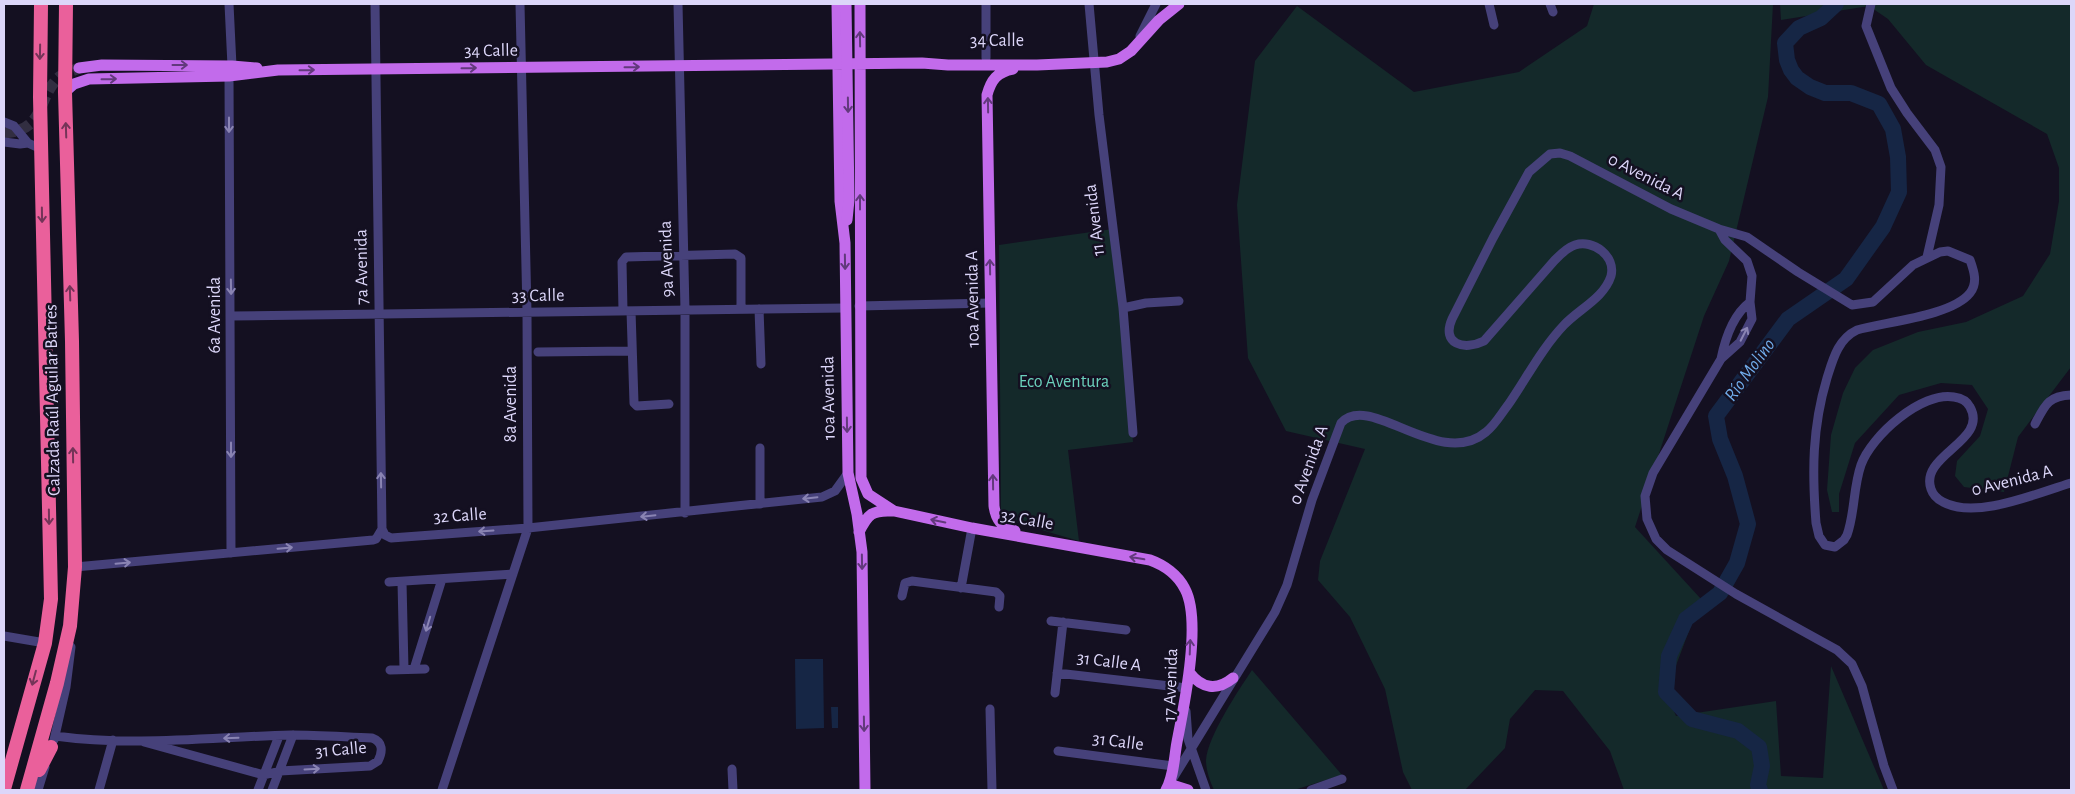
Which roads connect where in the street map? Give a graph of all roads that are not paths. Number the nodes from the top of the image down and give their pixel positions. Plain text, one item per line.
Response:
1 (41, 4) edge
2 (66, 4) edge
3 (229, 4) edge
4 (375, 4) edge
5 (520, 4) edge
6 (678, 4) edge
7 (837, 4) edge
8 (846, 4) edge
9 (860, 4) edge
10 (986, 4) edge
11 (1089, 4) edge
12 (1156, 4) edge
13 (1179, 4) edge
14 (1489, 4) edge
15 (1870, 4) edge
16 (1494, 25) dead end
17 (1131, 51) junction
18 (986, 58) junction
19 (922, 63) junction
20 (1095, 63) junction
21 (838, 64) junction
22 (860, 64) junction
23 (1071, 64) junction
24 (1036, 65) junction
25 (680, 66) junction
26 (79, 68) tunnel mouth
27 (520, 68) junction
28 (376, 69) junction
29 (230, 71) junction
30 (65, 92) junction
31 (861, 92) junction
32 (838, 93) junction
33 (5, 122) edge
34 (4, 141) edge
35 (28, 143) junction
36 (41, 149) junction
37 (1719, 229) junction
38 (845, 243) junction
39 (682, 256) junction
40 (1927, 257) junction
41 (1179, 301) dead end
42 (1750, 302) junction
43 (991, 303) junction
44 (859, 306) junction
45 (846, 308) junction
46 (1123, 308) junction
47 (759, 309) junction
48 (685, 310) junction
49 (742, 310) junction
50 (627, 311) junction
51 (527, 312) junction
52 (379, 314) junction
53 (231, 316) junction
54 (860, 349) junction
55 (631, 351) junction
56 (538, 352) dead end
57 (1721, 359) junction
58 (761, 364) dead end
59 (2071, 395) edge
60 (669, 404) dead end
61 (2035, 424) dead end
62 (1133, 433) dead end
63 (760, 448) dead end
64 (848, 473) junction
65 (2071, 483) edge
66 (868, 494) joint
67 (760, 504) junction
68 (894, 511) junction
69 (685, 512) junction
70 (528, 528) junction
71 (972, 528) junction
72 (382, 529) junction
73 (860, 532) junction
74 (1037, 540) junction
75 (231, 553) junction
76 (75, 567) junction
77 (513, 574) junction
78 (442, 578) junction
79 (1178, 580) joint
80 (389, 582) dead end
81 (402, 582) junction
82 (961, 588) junction
83 (902, 596) dead end
84 (999, 607) dead end
85 (1051, 621) dead end
86 (1062, 622) junction
87 (70, 626) junction
88 (1126, 630) dead end
89 (4, 636) edge
90 (45, 643) junction
91 (414, 668) junction
92 (404, 669) junction
93 (425, 669) dead end
94 (390, 670) dead end
95 (1057, 672) junction
96 (1189, 672) junction
97 (1233, 678) junction
98 (1186, 692) junction
99 (1055, 693) dead end
100 (990, 709) dead end
101 (293, 735) junction
102 (279, 736) junction
103 (113, 740) junction
104 (53, 741) junction
105 (144, 742) junction
106 (1058, 751) dead end
107 (1191, 751) junction
108 (1173, 766) junction
109 (732, 768) dead end
110 (280, 771) junction
111 (264, 775) junction
112 (1342, 779) dead end
113 (1168, 787) edge
114 (4, 789) edge
115 (28, 790) edge
116 (38, 790) edge
117 (99, 790) edge
118 (258, 790) edge
119 (272, 790) edge
120 (442, 790) edge
121 (733, 790) edge
122 (865, 790) edge
123 (992, 790) edge
124 (1188, 790) edge
125 (1206, 790) edge
126 (1310, 790) edge
127 (1893, 790) edge

1 -> 36 highway, Calzada Raúl Aguilar Batres
2 - 30 highway, Calzada Raúl Aguilar Batres
3 - 29 street, 6a Avenida
4 - 28 street, 7a Avenida
5 - 27 street, 8a Avenida
6 - 25 street, 9a Avenida
7 - 21 main road, 10a Avenida
8 -> 38 main road, bridge
22 -> 9 main road, 10a Avenida
10 - 18 street
11 - 20 street, 11 Avenida
12 - 17 street
13 - 17 main road
14 - 16 street
15 - 40 street
17 - 20 main road, 34 Calle
18 - 19 main road, 34 Calle
18 - 23 main road, 34 Calle
19 - 22 main road, 34 Calle
19 - 24 main road, 34 Calle
20 - 23 main road, 34 Calle
20 - 46 street, 11 Avenida
21 - 22 main road, 34 Calle
21 - 25 main road, 34 Calle
21 - 32 main road, 10a Avenida
22 - 31 main road, 10a Avenida
23 - 24 main road, 34 Calle
43 -> 24 main road, 10a Avenida A
27 -> 25 main road, 34 Calle
25 - 39 street, 9a Avenida
26 -> 29 main road
28 -> 27 main road, 34 Calle
27 - 51 street, 8a Avenida
29 -> 28 main road, 34 Calle
28 - 52 street, 7a Avenida
30 -> 29 main road, 34 Calle
29 -> 53 street, 6a Avenida
76 -> 30 highway, Calzada Raúl Aguilar Batres
31 - 32 main road
44 -> 31 main road, 10a Avenida
32 - 38 main road, 10a Avenida
33 - 34 street
33 - 35 street
34 - 35 street
35 - 36 street
36 -> 90 highway, Calzada Raúl Aguilar Batres
37 - 40 street, 0 Avenida A
37 - 42 street
37 - 97 street, 0 Avenida A
38 -> 45 main road, 10a Avenida
39 - 48 street, 9a Avenida
39 - 49 street
39 - 50 street
40 - 65 street, 0 Avenida A
41 - 46 street
42 - 57 street
57 -> 42 street
43 - 44 street
74 -> 43 main road, 10a Avenida A
44 - 54 main road, 10a Avenida
45 - 47 street, 33 Calle
45 - 54 main road
45 -> 64 main road, 10a Avenida
46 - 62 street, 11 Avenida
47 - 49 street, 33 Calle
47 - 58 street
48 - 49 street, 33 Calle
48 - 50 street, 33 Calle
48 - 69 street, 9a Avenida
50 - 51 street, 33 Calle
50 - 55 street
51 - 52 street, 33 Calle
51 - 70 street, 8a Avenida
52 - 53 street, 33 Calle
72 -> 52 street, 7a Avenida
53 -> 75 street, 6a Avenida
54 - 66 main road, 10a Avenida
55 - 56 street
55 - 60 street
57 - 127 street
59 - 61 street
63 - 67 street
64 -> 67 street, 32 Calle
64 - 73 main road, 10a Avenida
66 - 68 main road, 32 Calle
67 - 69 street, 32 Calle
71 -> 68 main road, 32 Calle
68 - 73 main road
69 -> 70 street, 32 Calle
70 -> 72 street, 32 Calle
70 - 77 street, 8a Avenida
71 - 74 main road, 32 Calle
71 - 82 street
75 -> 72 street
73 -> 122 main road, 10a Avenida
79 -> 74 main road, 32 Calle
76 -> 75 street
76 - 87 highway, Calzada Raúl Aguilar Batres
77 - 78 street
77 - 120 street, 8a Avenida
78 - 81 street
78 -> 91 street
96 -> 79 main road, 17 Avenida
80 - 81 street
81 - 92 street
82 - 83 street
82 - 84 street
85 - 86 street
86 - 88 street
86 - 95 street
87 - 104 street
87 - 115 highway, Calzada Raúl Aguilar Batres
89 - 90 street
90 -> 114 highway, Calzada Raúl Aguilar Batres
91 - 92 street
91 - 93 street
92 - 94 street
95 - 98 street, 31 Calle A
95 - 99 street
96 - 97 main road
96 - 98 main road, 17 Avenida
97 - 107 street, 0 Avenida A
98 - 107 street, 17 Avenida
98 - 108 main road
100 - 123 street
101 - 102 street, 31 Calle
101 - 110 street
110 -> 101 street, 31 Calle
102 -> 105 street, 31 Calle
102 - 111 street
103 - 104 street, 31 Calle
103 - 105 street, 31 Calle
103 - 117 street
104 - 115 highway
104 - 116 street
105 - 111 street, 31 Calle
106 - 108 street, 31 Calle
107 - 113 street, 0 Avenida A
107 - 125 street, 17 Avenida
108 - 113 main road
109 - 121 street
110 - 111 street, 31 Calle
110 - 119 street
111 - 118 street
112 - 126 street
113 - 124 main road

